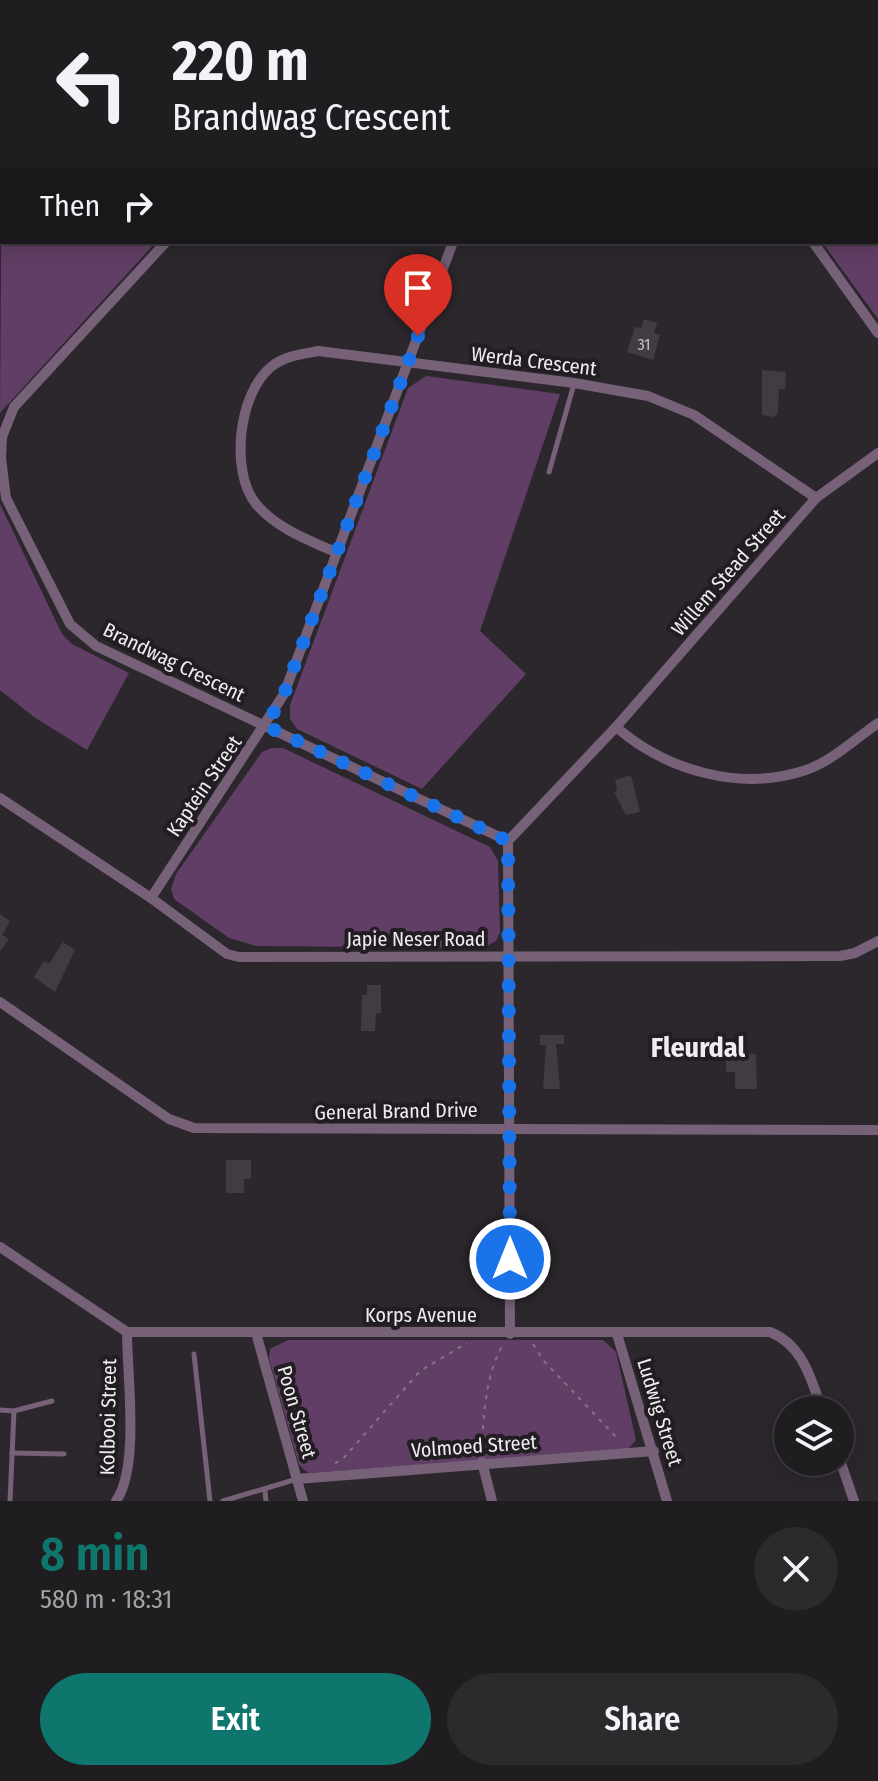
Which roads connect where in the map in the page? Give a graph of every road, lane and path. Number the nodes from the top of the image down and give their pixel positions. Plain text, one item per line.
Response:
1 (164, 244) edge
2 (452, 244) edge
3 (814, 244) edge
4 (878, 333) edge
5 (408, 363) junction
6 (574, 383) junction
7 (878, 453) edge
8 (549, 472) dead end
9 (816, 498) junction
10 (335, 552) junction
11 (878, 723) edge
12 (266, 726) junction
13 (616, 727) junction
14 (0, 798) edge
15 (508, 841) junction
16 (151, 898) junction
17 (878, 941) edge
18 (507, 956) junction
19 (0, 1002) edge
20 (510, 1127) junction
21 (878, 1130) edge
22 (0, 1247) edge
23 (127, 1332) junction
24 (256, 1333) junction
25 (473, 1333) junction
26 (510, 1334) junction
27 (527, 1334) junction
28 (617, 1334) junction
29 (194, 1354) dead end
30 (817, 1396) edge
31 (52, 1401) dead end
32 (0, 1410) edge
33 (14, 1411) junction
34 (654, 1451) junction
35 (12, 1453) junction
36 (631, 1453) junction
37 (64, 1454) dead end
38 (482, 1462) junction
39 (331, 1465) dead end
40 (845, 1476) edge
41 (297, 1479) junction
42 (265, 1491) junction
43 (10, 1501) edge
44 (116, 1501) edge
45 (210, 1501) edge
46 (223, 1501) edge
47 (266, 1501) edge
48 (303, 1501) edge
49 (492, 1501) edge
50 (667, 1501) edge
51 (854, 1501) edge

1 - 12 street, Brandwag Crescent
2 - 5 street, Kaptein Street
3 - 4 street
5 - 6 street, Werda Crescent
5 - 10 street, Kaptein Street
5 - 10 street, Werda Crescent
6 - 8 lane
6 - 9 street, Werda Crescent
7 - 9 street, Willem Stead Street
9 - 13 street, Willem Stead Street
10 - 12 street, Kaptein Street
11 - 13 street
12 - 15 street, Brandwag Crescent
12 - 16 street, Kaptein Street
13 - 15 street, Willem Stead Street
14 - 16 street, Japie Neser Road
15 - 18 street
16 - 18 street, Japie Neser Road
17 - 18 street, Japie Neser Road
18 - 20 street
19 - 20 street, General Brand Drive
20 - 21 street, General Brand Drive
20 - 26 street
22 - 23 street
23 - 24 street, Korps Avenue
23 - 44 street, Kolbooi Street
24 - 25 street, Korps Avenue
24 - 41 street, Poon Street
25 - 26 street, Korps Avenue
25 - 39 path
26 - 27 street, Korps Avenue
26 - 38 path
27 - 28 street, Korps Avenue
27 - 36 path
28 - 30 street, Korps Avenue
28 - 34 street, Ludwig Street
29 - 45 lane
31 - 33 lane
32 - 33 lane
33 - 35 lane
34 - 36 street, Volmoed Street
34 - 50 street, Ludwig Street
35 - 37 lane
35 - 43 lane
36 - 38 street, Volmoed Street
38 - 41 street, Volmoed Street
38 - 49 street
40 - 51 street
41 - 42 lane
41 - 48 street, Poon Street
42 - 46 lane
42 - 47 lane

